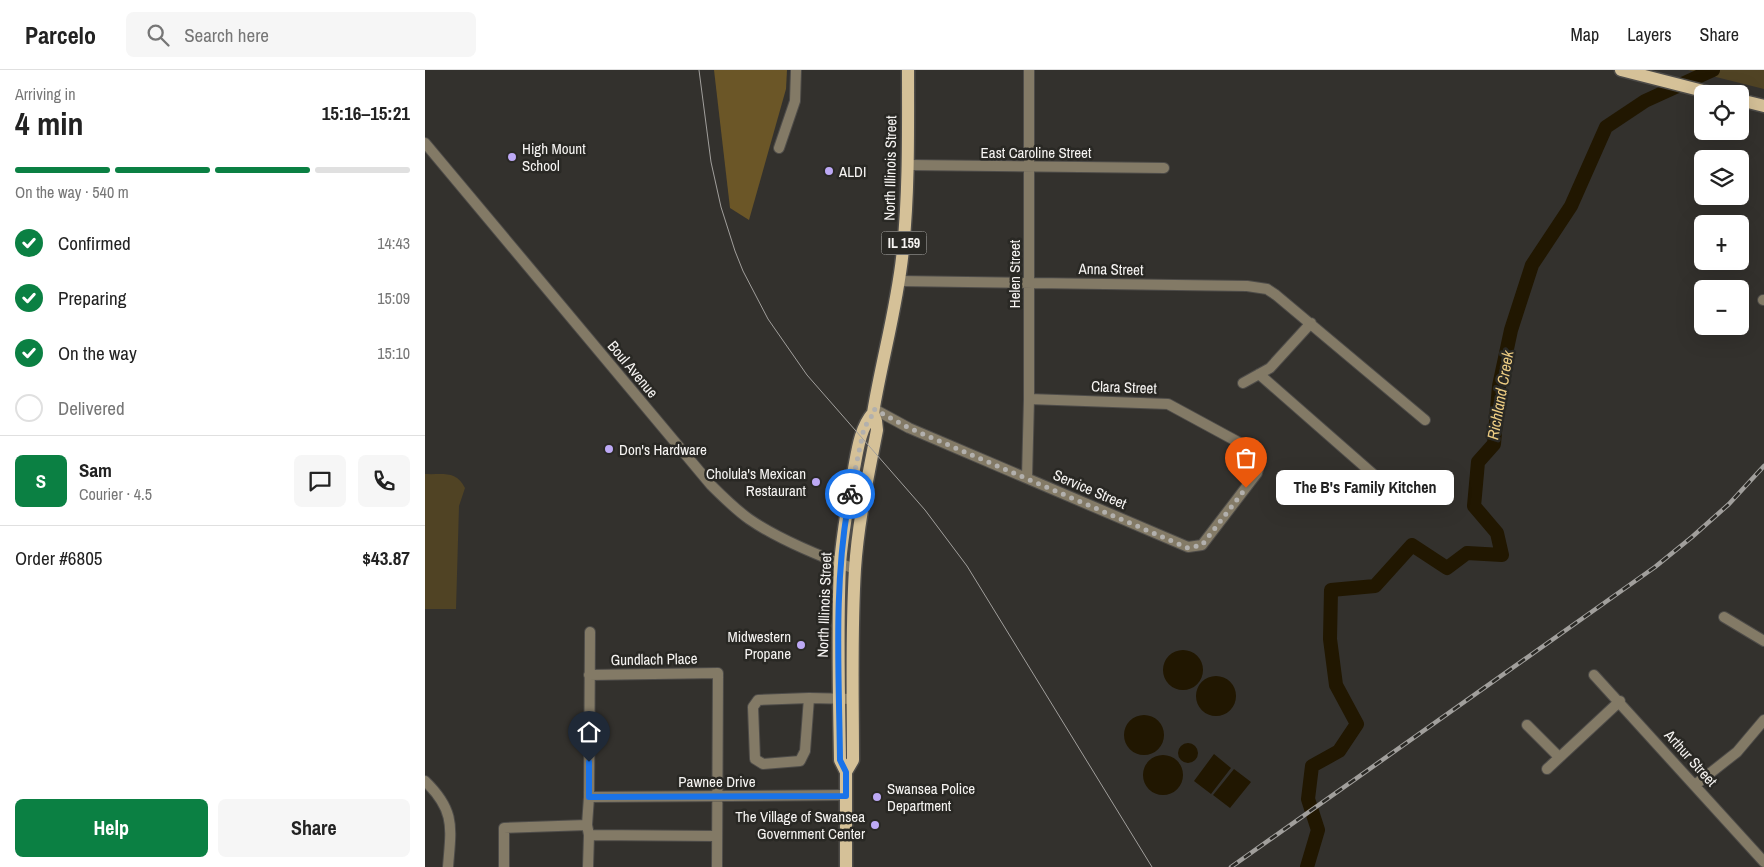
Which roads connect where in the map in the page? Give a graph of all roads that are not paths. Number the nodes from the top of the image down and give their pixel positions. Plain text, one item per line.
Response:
1 (796, 70) edge
2 (908, 70) edge
3 (1029, 70) edge
4 (1621, 70) edge
5 (1694, 88) edge
6 (1749, 102) edge
7 (1764, 106) edge
8 (425, 143) edge
9 (779, 148) dead end
10 (907, 165) junction
11 (1029, 167) junction
12 (1164, 168) dead end
13 (899, 281) junction
14 (1029, 283) junction
15 (1311, 323) junction
16 (1259, 374) junction
17 (1243, 382) dead end
18 (1029, 399) junction
19 (874, 411) junction
20 (1425, 420) dead end
21 (1260, 462) joint
22 (1027, 478) junction
23 (1397, 495) dead end
24 (841, 564) junction
25 (855, 569) junction
26 (1724, 617) dead end
27 (590, 632) dead end
28 (1764, 641) edge
29 (589, 675) junction
30 (1594, 675) dead end
31 (809, 698) junction
32 (839, 699) junction
33 (853, 699) junction
34 (1620, 701) junction
35 (1764, 720) edge
36 (1527, 725) dead end
37 (1559, 757) junction
38 (1547, 769) dead end
39 (846, 772) junction
40 (425, 781) edge
41 (1695, 785) junction
42 (717, 796) junction
43 (846, 796) junction
44 (589, 797) junction
45 (588, 830) junction
46 (717, 836) junction
47 (1764, 862) edge
48 (448, 867) edge
49 (504, 867) edge
50 (588, 867) edge
51 (717, 867) edge
52 (846, 867) edge

1 - 9 street
2 - 10 main road, North Illinois Street / IL 159
3 - 11 street, Helen Street
4 - 5 main road
6 - 7 main road
8 - 24 street, Boul Avenue
10 - 11 street, East Caroline Street
10 - 13 main road, North Illinois Street / IL 159
11 - 12 street, East Caroline Street
11 - 14 street, Helen Street
13 - 14 street, Anna Street
13 - 19 main road, North Illinois Street / IL 159
14 - 15 street, Anna Street
14 - 18 street, Helen Street
15 - 16 street
15 - 20 street, Anna Street
16 - 17 street
16 - 23 street
18 - 21 street, Clara Street
18 - 22 street, Helen Street
19 - 22 street, Service Street
19 - 24 main road, North Illinois Street / IL 159
19 - 25 main road, North Illinois Street / IL 159
21 - 22 street, Service Street
24 - 25 street, Boul Avenue
24 - 32 main road, North Illinois Street / IL 159
25 - 33 main road, North Illinois Street / IL 159
26 - 28 street
27 - 29 street
29 - 42 street, Gundlach Place
29 - 44 street
30 - 34 street, Arthur Street
31 - 31 street
31 - 32 street
32 - 33 street
32 - 39 main road, North Illinois Street / IL 159
33 - 39 main road, North Illinois Street / IL 159
34 - 37 street
34 - 41 street, Arthur Street
35 - 41 street
36 - 37 street
37 - 38 street
39 - 43 main road, North Illinois Street / IL 159
40 - 48 street
41 - 47 street, Arthur Street
42 - 43 street, Pawnee Drive
42 - 44 street, Pawnee Drive
42 - 46 street
43 - 52 main road, North Illinois Street / IL 159
44 - 45 street
45 - 46 street
45 - 49 street
45 - 50 street
46 - 51 street

